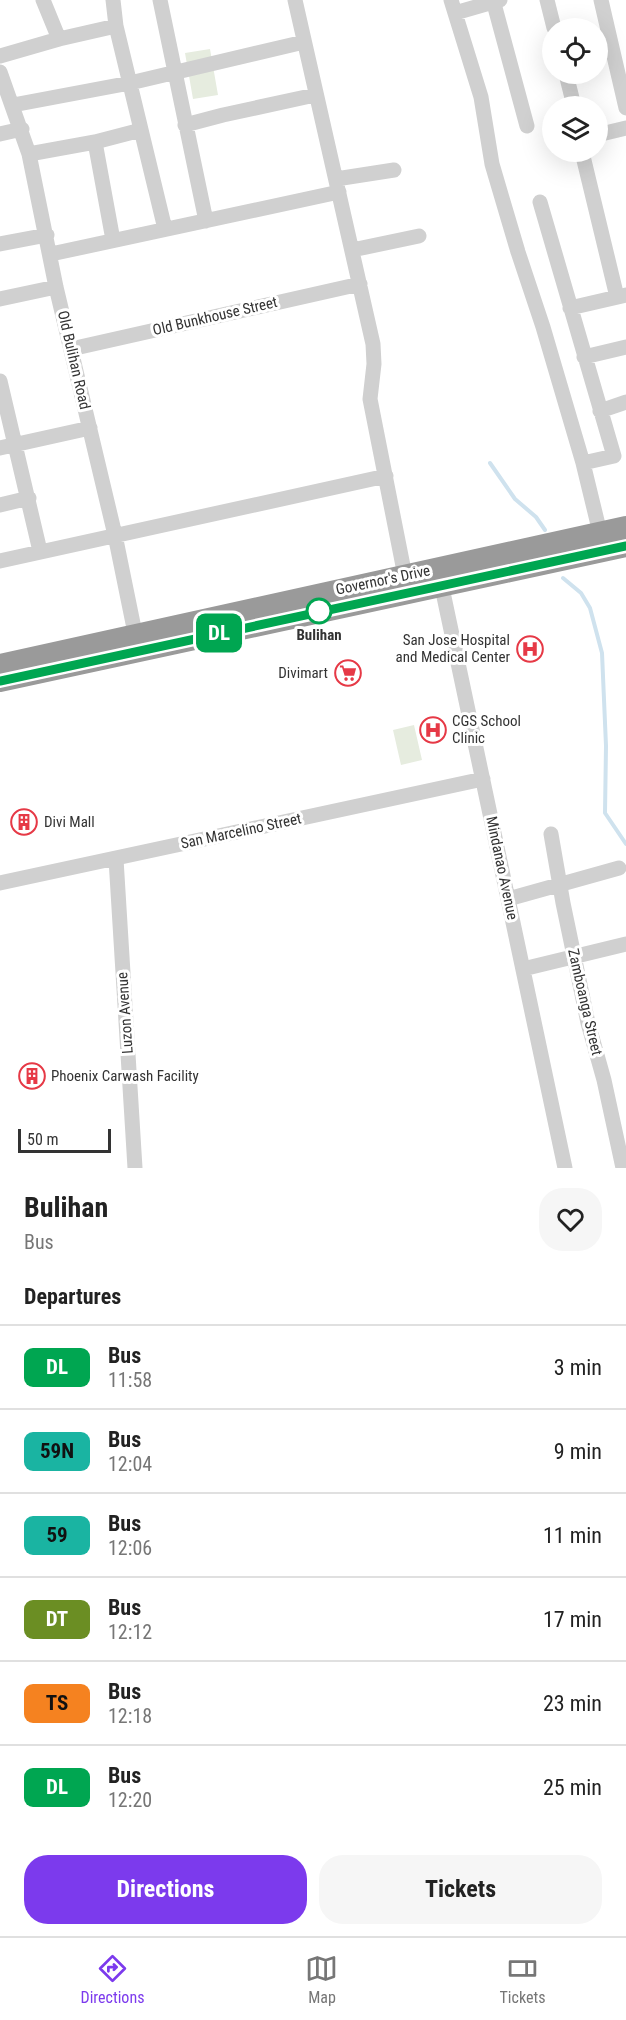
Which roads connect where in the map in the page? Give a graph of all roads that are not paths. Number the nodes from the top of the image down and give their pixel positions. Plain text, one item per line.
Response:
1 (113, 0) edge
2 (160, 0) edge
3 (294, 0) edge
4 (547, 0) edge
5 (601, 0) edge
6 (45, 1) edge
7 (496, 1) edge
8 (453, 7) edge
9 (552, 18) edge
10 (116, 26) junction
11 (59, 39) junction
12 (304, 42) junction
13 (0, 56) edge
14 (0, 72) edge
15 (176, 72) junction
16 (130, 83) junction
17 (315, 95) junction
18 (13, 105) junction
19 (626, 108) edge
20 (185, 125) junction
21 (527, 126) dead end
22 (626, 128) edge
23 (22, 129) junction
24 (141, 130) junction
25 (608, 132) edge
26 (0, 134) edge
27 (95, 142) junction
28 (29, 154) junction
29 (585, 162) edge
30 (394, 170) dead end
31 (337, 186) junction
32 (540, 202) dead end
33 (206, 221) junction
34 (165, 229) junction
35 (46, 235) junction
36 (418, 236) dead end
37 (113, 240) junction
38 (0, 244) edge
39 (352, 250) junction
40 (51, 254) junction
41 (360, 284) junction
42 (56, 286) junction
43 (622, 296) edge
44 (0, 298) edge
45 (570, 308) junction
46 (626, 347) edge
47 (71, 349) junction
48 (585, 357) junction
49 (0, 381) edge
50 (626, 402) edge
51 (600, 411) junction
52 (90, 428) junction
53 (7, 446) edge
54 (620, 455) edge
55 (583, 463) junction
56 (386, 476) junction
57 (29, 498) junction
58 (0, 505) edge
59 (626, 527) edge
60 (600, 533) junction
61 (115, 535) junction
62 (626, 546) edge
63 (40, 551) junction
64 (0, 561) edge
65 (405, 576) junction
66 (440, 577) junction
67 (137, 643) junction
68 (0, 665) edge
69 (0, 681) edge
70 (483, 779) junction
71 (551, 834) dead end
72 (116, 859) junction
73 (619, 868) dead end
74 (0, 883) edge
75 (559, 883) junction
76 (508, 899) junction
77 (626, 944) edge
78 (574, 956) junction
79 (523, 969) junction
80 (135, 1168) edge
81 (565, 1168) edge
82 (623, 1168) edge

1 - 10 street
2 - 15 street
3 - 12 street
4 - 9 street
5 - 19 street
6 - 11 street
7 - 8 street
7 - 21 street
8 - 55 street
10 - 11 street
10 - 16 street
11 - 13 street
12 - 15 street
12 - 17 street
14 - 18 street, Old Bulihan Road
15 - 16 street
15 - 20 street
16 - 18 street
16 - 24 street
17 - 20 street
17 - 31 street
18 - 23 street, Old Bulihan Road
20 - 33 street
22 - 25 street
23 - 26 street
23 - 28 street, Old Bulihan Road
24 - 27 street
24 - 34 street
27 - 28 street
27 - 37 street
28 - 35 street, Old Bulihan Road
29 - 43 street
30 - 31 street
31 - 33 street
31 - 39 street
32 - 45 street
33 - 34 street
34 - 37 street
35 - 38 street
35 - 40 street, Old Bulihan Road
36 - 39 street
37 - 40 street
39 - 41 street
40 - 42 street, Old Bulihan Road
41 - 47 street, Old Bunkhouse Street
41 - 56 street
42 - 44 street
42 - 47 street, Old Bulihan Road
43 - 45 street
45 - 48 street
46 - 48 street
47 - 52 street, Old Bulihan Road
48 - 51 street
49 - 53 street
50 - 51 street
51 - 54 street
52 - 53 street
52 - 61 street, Old Bulihan Road
53 - 57 street
54 - 55 street
55 - 60 street
56 - 61 street
56 - 65 street
57 - 58 street
57 - 63 street
59 - 60 highway, Governor's Drive
60 - 66 highway, Governor's Drive
61 - 63 street
61 - 67 street, Old Bulihan Road
62 - 66 highway, Governor's Drive
63 - 64 street
65 - 66 highway, Governor's Drive
65 - 67 highway, Governor's Drive
66 - 67 highway, Governor's Drive
66 - 70 street, Mindanao Avenue
67 - 68 highway, Governor's Drive
67 - 69 highway, Governor's Drive
70 - 72 street, San Marcelino Street
70 - 76 street, Mindanao Avenue
71 - 75 street, Zamboanga Street
72 - 74 street, San Marcelino Street
72 - 80 street, Luzon Avenue
73 - 75 street
75 - 76 street
75 - 78 street, Zamboanga Street
76 - 79 street, Mindanao Avenue
77 - 78 street
78 - 79 street
78 - 82 street, Zamboanga Street
79 - 81 street, Mindanao Avenue

